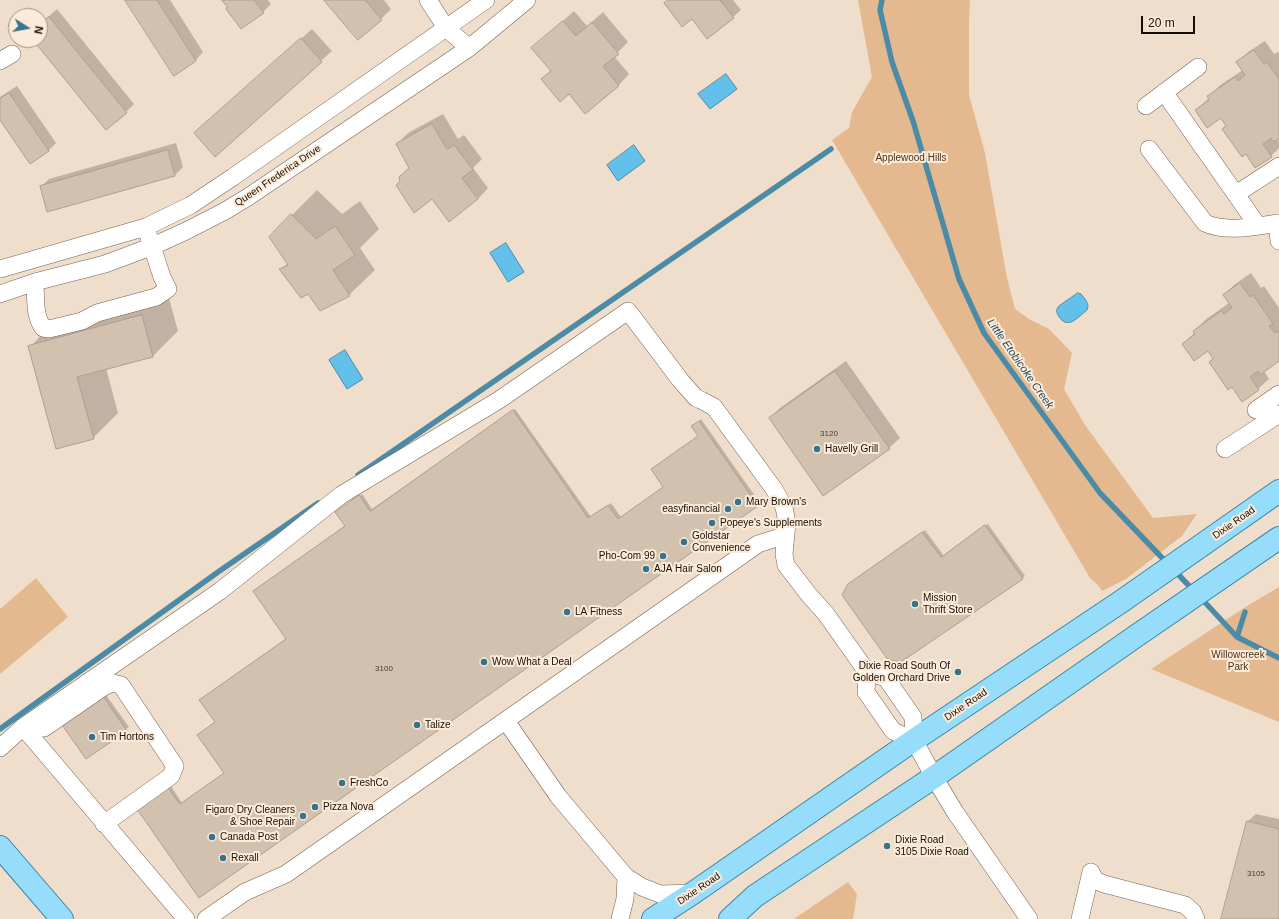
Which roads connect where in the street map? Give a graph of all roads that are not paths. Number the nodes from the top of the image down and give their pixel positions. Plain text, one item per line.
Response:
1 (428, 0) edge
2 (486, 0) edge
3 (527, 0) edge
4 (446, 28) junction
5 (469, 48) junction
6 (1198, 67) dead end
7 (1164, 92) junction
8 (1146, 106) dead end
9 (1149, 149) dead end
10 (1279, 166) edge
11 (1236, 194) junction
12 (1278, 223) edge
13 (1258, 226) junction
14 (146, 227) junction
15 (1279, 240) edge
16 (153, 246) junction
17 (0, 269) edge
18 (34, 282) junction
19 (0, 294) edge
20 (1279, 394) edge
21 (1256, 410) dead end
22 (1279, 414) edge
23 (1225, 449) dead end
24 (1279, 491) edge
25 (786, 535) junction
26 (1279, 538) edge
27 (867, 672) junction
28 (506, 720) junction
29 (23, 728) junction
30 (914, 740) junction
31 (0, 748) edge
32 (934, 777) junction
33 (104, 824) junction
34 (0, 848) edge
35 (626, 877) junction
36 (693, 893) junction
37 (756, 896) junction
38 (62, 919) edge
39 (186, 919) edge
40 (206, 919) edge
41 (620, 919) edge
42 (653, 919) edge
43 (730, 919) edge
44 (747, 919) edge
45 (1030, 919) edge
46 (1080, 919) edge
47 (1196, 919) edge

1 - 4 street
2 - 4 street
3 - 5 street, Queen Frederica Drive
4 - 5 street
4 - 14 street
5 - 16 street, Queen Frederica Drive
6 - 7 street
7 - 8 street
7 - 11 street
9 - 13 street
10 - 11 street
11 - 13 street
12 - 13 street
12 - 15 street
14 - 16 street
14 - 17 street
16 - 18 street, Queen Frederica Drive
16 - 18 street
18 - 19 street, Queen Frederica Drive
20 - 21 street
22 - 23 street
24 - 30 main road, Dixie Road
25 - 27 street
25 - 28 street
25 - 29 street
26 - 32 main road
27 - 30 street
27 - 30 street
28 - 35 street
28 - 40 street
29 - 31 street
29 - 33 street
29 - 33 street
30 - 32 street
30 - 36 main road, Dixie Road
32 - 37 main road
32 - 45 street
33 - 39 street
34 - 38 main road
35 - 36 street
35 - 41 street
36 - 42 main road, Dixie Road
37 - 43 main road
37 - 44 street
46 - 47 street

